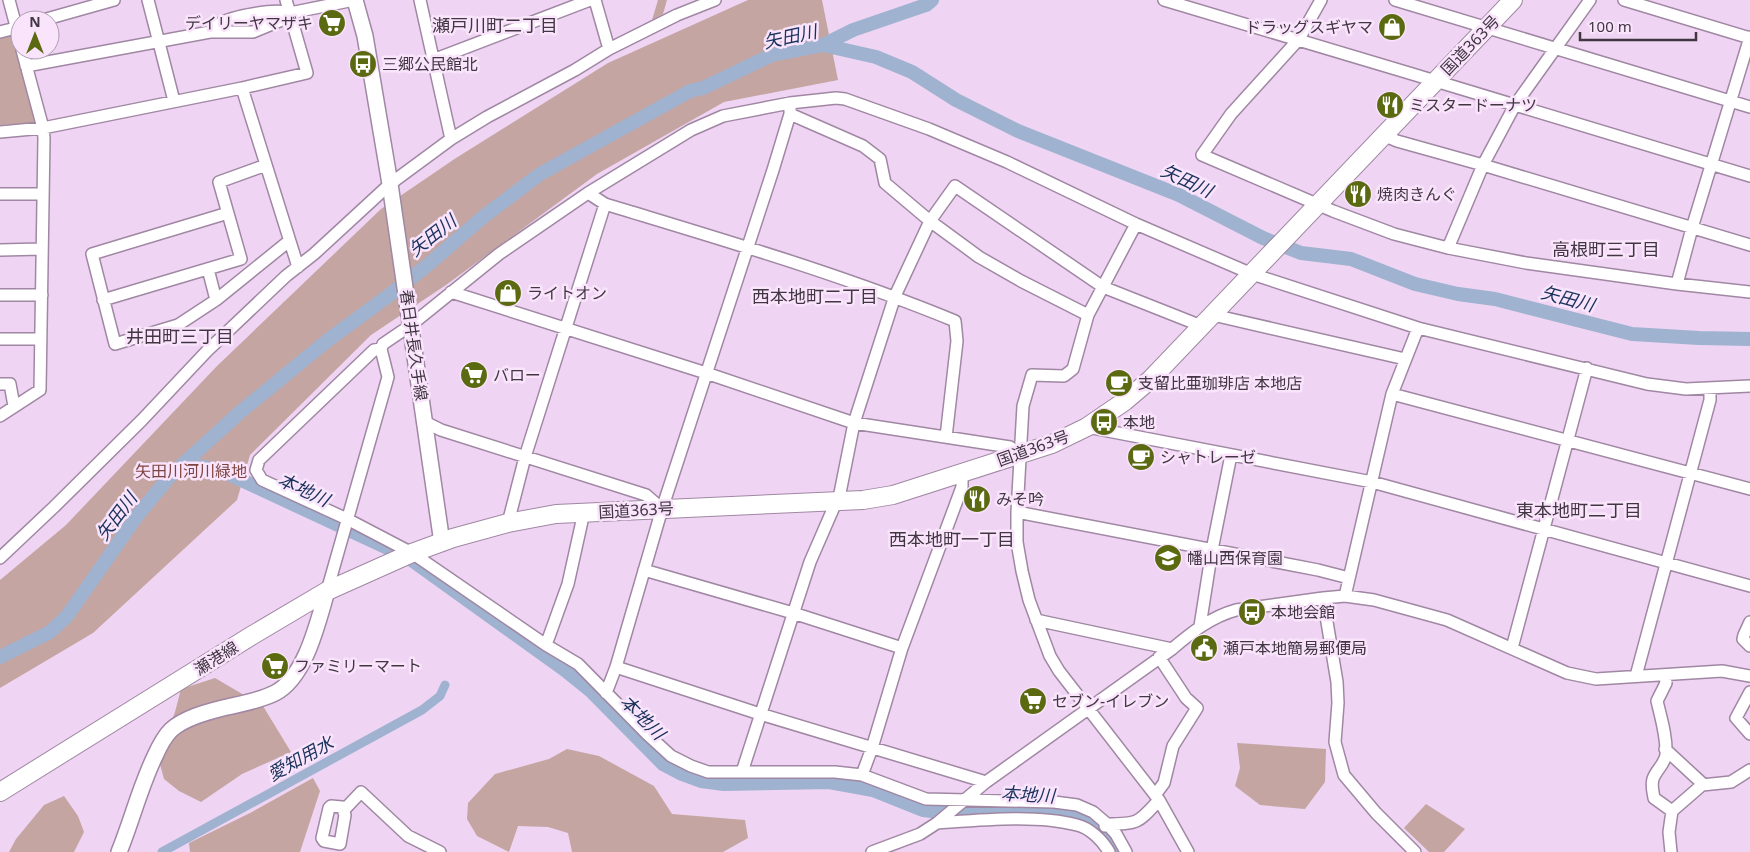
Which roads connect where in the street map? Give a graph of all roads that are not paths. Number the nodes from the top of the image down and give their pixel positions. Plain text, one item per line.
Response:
1 (114, 0) edge
2 (148, 0) edge
3 (286, 0) edge
4 (355, 0) edge
5 (420, 0) edge
6 (590, 0) edge
7 (595, 0) edge
8 (715, 0) edge
9 (1164, 0) edge
10 (1321, 0) edge
11 (1394, 0) edge
12 (1513, 0) edge
13 (1590, 0) edge
14 (1624, 0) edge
15 (290, 13) junction
16 (60, 15) edge
17 (1487, 28) junction
18 (210, 32) junction
19 (1750, 37) edge
20 (1299, 39) junction
21 (158, 41) junction
22 (1556, 48) junction
23 (609, 49) junction
24 (24, 60) edge
25 (433, 60) junction
26 (26, 66) junction
27 (1435, 82) junction
28 (242, 88) junction
29 (174, 101) junction
30 (1730, 101) junction
31 (1515, 105) junction
32 (1750, 107) edge
33 (790, 109) junction
34 (43, 128) junction
35 (0, 132) edge
36 (1384, 136) junction
37 (451, 139) junction
38 (1711, 164) junction
39 (266, 165) junction
40 (1483, 165) junction
41 (1750, 176) edge
42 (390, 186) junction
43 (588, 193) junction
44 (0, 194) edge
45 (43, 194) junction
46 (605, 204) junction
47 (1317, 205) junction
48 (228, 213) junction
49 (930, 221) junction
50 (1136, 224) junction
51 (1692, 228) junction
52 (289, 241) junction
53 (1750, 245) edge
54 (748, 248) junction
55 (1448, 248) junction
56 (42, 249) junction
57 (0, 250) edge
58 (298, 267) junction
59 (208, 269) junction
60 (1254, 272) junction
61 (1678, 284) junction
62 (1103, 287) junction
63 (451, 292) junction
64 (1750, 292) edge
65 (0, 295) edge
66 (42, 296) junction
67 (895, 296) junction
68 (103, 300) junction
69 (216, 300) junction
70 (1088, 315) junction
71 (1213, 315) junction
72 (411, 321) junction
73 (1201, 327) junction
74 (1418, 328) junction
75 (566, 329) junction
76 (41, 339) junction
77 (0, 340) edge
78 (381, 349) junction
79 (1405, 359) junction
80 (1587, 368) junction
81 (706, 374) junction
82 (0, 384) edge
83 (1750, 386) edge
84 (1710, 389) junction
85 (1392, 394) junction
86 (14, 406) junction
87 (0, 416) edge
88 (425, 422) junction
89 (854, 423) junction
90 (1087, 427) junction
91 (946, 437) junction
92 (1567, 441) junction
93 (1020, 455) junction
94 (1231, 455) junction
95 (526, 457) junction
96 (962, 472) junction
97 (1690, 473) junction
98 (1372, 482) junction
99 (1750, 489) edge
100 (837, 501) junction
101 (662, 509) junction
102 (584, 512) junction
103 (1017, 512) junction
104 (347, 520) junction
105 (508, 523) junction
106 (1544, 530) junction
107 (442, 543) junction
108 (1212, 550) junction
109 (406, 556) junction
110 (0, 558) edge
111 (1666, 562) junction
112 (644, 570) junction
113 (1349, 578) junction
114 (1750, 586) edge
115 (327, 591) junction
116 (1345, 596) junction
117 (1323, 598) junction
118 (793, 613) junction
119 (1036, 620) junction
120 (1750, 622) edge
121 (1200, 626) junction
122 (546, 645) junction
123 (1750, 646) edge
124 (902, 648) junction
125 (1172, 648) junction
126 (1512, 648) junction
127 (1159, 657) junction
128 (616, 667) junction
129 (1665, 675) junction
130 (1636, 676) junction
131 (1750, 676) edge
132 (606, 692) junction
133 (1750, 692) edge
134 (1087, 709) junction
135 (760, 714) junction
136 (1750, 734) edge
137 (872, 748) junction
138 (1665, 750) junction
139 (1750, 770) edge
140 (742, 772) junction
141 (862, 775) junction
142 (986, 782) junction
143 (1704, 785) junction
144 (0, 792) edge
145 (1157, 798) junction
146 (966, 799) junction
147 (344, 810) dead end
148 (1672, 811) junction
149 (938, 822) junction
150 (1107, 824) junction
151 (1093, 834) junction
152 (119, 852) edge
153 (440, 852) edge
154 (872, 852) edge
155 (1109, 852) edge
156 (1126, 852) edge
157 (1188, 852) edge
158 (1415, 852) edge
159 (1671, 852) edge

1 - 16 street
2 - 21 street
3 - 15 street
4 - 15 street
4 - 42 main road, 春日井長久手線
5 - 25 street
6 - 25 street
7 - 23 street
8 - 23 street
9 - 20 street
10 - 20 street
11 - 17 street
12 - 17 highway, 国道363号
13 - 22 street
14 - 19 street
15 - 18 street
15 - 18 street
15 - 28 street
17 - 22 street
17 - 27 highway, 国道363号
18 - 21 street
19 - 30 street
20 - 27 street
20 - 47 street
21 - 26 street
21 - 29 street
22 - 30 street
22 - 31 street
23 - 37 street
24 - 26 street
25 - 37 street
26 - 34 street
27 - 31 street
27 - 36 highway, 国道363号
28 - 29 street
28 - 39 street
29 - 34 street
30 - 32 street
30 - 38 street
31 - 38 street
31 - 40 street
33 - 43 street
33 - 49 street
33 - 50 street
33 - 54 street
34 - 35 street
34 - 45 street
36 - 40 street
36 - 47 highway, 国道363号
37 - 42 street
38 - 41 street
38 - 51 street
39 - 48 street
39 - 52 street
40 - 51 street
40 - 55 street
42 - 58 street
42 - 72 main road, 春日井長久手線
43 - 46 street
43 - 63 street
44 - 45 street
45 - 56 street
46 - 54 street
46 - 75 street
47 - 55 street
47 - 60 highway, 国道363号
48 - 59 street
48 - 68 street
49 - 62 street
49 - 67 street
49 - 70 street
50 - 60 street
50 - 62 street
51 - 53 street
51 - 61 street
52 - 58 street
52 - 69 street
54 - 67 street
54 - 81 street
55 - 61 street
56 - 57 street
56 - 66 street
58 - 110 street
59 - 68 street
59 - 69 street
60 - 71 highway, 国道363号
60 - 74 street
61 - 64 street
62 - 70 street
62 - 73 street
63 - 72 street
63 - 75 street
65 - 66 street
66 - 76 street
67 - 89 street
67 - 91 street
68 - 69 street
70 - 93 street
71 - 73 highway, 国道363号
71 - 79 street
72 - 78 street
72 - 88 main road, 春日井長久手線
73 - 90 highway, 国道363号
74 - 79 street
74 - 80 street
75 - 81 street
75 - 95 street
76 - 77 street
76 - 86 street
78 - 104 street
78 - 104 street
79 - 85 street
80 - 84 street
80 - 92 street
81 - 89 street
81 - 101 street
82 - 86 street
83 - 84 street
84 - 97 street
85 - 92 street
85 - 98 street
86 - 87 street
88 - 95 street
88 - 107 main road, 春日井長久手線
89 - 91 street
89 - 100 street
90 - 93 highway, 国道363号
90 - 94 street
91 - 93 street
92 - 97 street
92 - 106 street
93 - 96 highway, 国道363号
93 - 103 street
94 - 98 street
94 - 108 street
95 - 101 street
95 - 105 street
96 - 100 highway, 国道363号
96 - 124 street
97 - 99 street
97 - 111 street
98 - 106 street
98 - 113 street
100 - 101 highway, 国道363号
100 - 118 street
101 - 102 highway, 国道363号
101 - 112 street
102 - 105 highway, 国道363号
102 - 122 street
103 - 108 street
103 - 119 street
104 - 109 street
104 - 115 street
105 - 107 highway, 国道363号
106 - 111 street
106 - 126 street
107 - 109 highway, 瀬港線
108 - 113 street
108 - 121 street
109 - 115 highway, 瀬港線
109 - 122 street
111 - 114 street
111 - 130 street
112 - 118 street
112 - 128 street
113 - 116 street
115 - 144 highway, 瀬港線
115 - 152 main road
116 - 117 street
116 - 126 street
117 - 121 street
117 - 158 street
118 - 124 street
118 - 135 street
119 - 125 street
119 - 134 street
120 - 123 street
121 - 125 street
122 - 132 street
124 - 137 street
125 - 127 street
126 - 130 street
127 - 134 street
127 - 145 street
128 - 132 street
128 - 135 street
129 - 130 street
129 - 131 street
129 - 138 street
132 - 140 street
133 - 136 street
134 - 142 street
134 - 145 street
135 - 137 street
135 - 140 street
137 - 141 street
137 - 142 street
138 - 143 street
138 - 148 street
139 - 143 street
140 - 141 street
141 - 146 street
142 - 146 street
143 - 148 street
145 - 150 street
145 - 157 street
146 - 149 street
146 - 150 street
147 - 153 street
148 - 159 street
149 - 151 street
149 - 154 street
150 - 151 street
150 - 156 street
151 - 155 street

